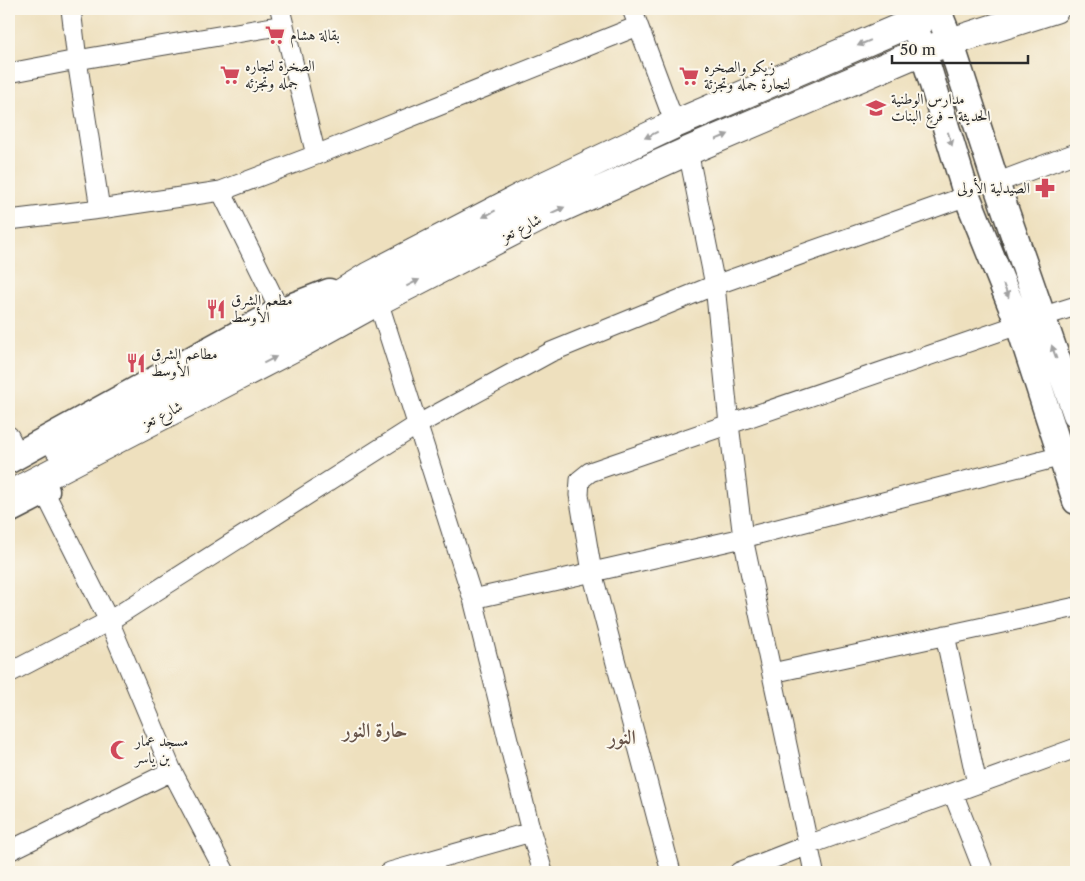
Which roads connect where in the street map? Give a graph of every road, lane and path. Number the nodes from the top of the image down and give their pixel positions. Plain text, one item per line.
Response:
1 (71, 9) edge
2 (939, 9) edge
3 (1055, 9) edge
4 (911, 15) edge
5 (282, 17) edge
6 (635, 17) edge
7 (950, 41) junction
8 (922, 51) junction
9 (77, 60) junction
10 (9, 73) edge
11 (675, 124) junction
12 (688, 151) junction
13 (1076, 153) edge
14 (316, 155) junction
15 (996, 183) junction
16 (221, 191) junction
17 (967, 196) junction
18 (100, 209) junction
19 (9, 220) edge
20 (715, 285) junction
21 (373, 289) junction
22 (1076, 306) edge
23 (280, 311) junction
24 (1030, 321) junction
25 (231, 379) junction
26 (1076, 414) edge
27 (729, 424) junction
28 (417, 425) junction
29 (11, 456) edge
30 (1062, 456) junction
31 (44, 491) junction
32 (9, 495) edge
33 (1076, 501) edge
34 (9, 510) edge
35 (743, 538) junction
36 (592, 572) junction
37 (473, 599) junction
38 (1076, 607) edge
39 (109, 621) junction
40 (945, 635) junction
41 (9, 672) edge
42 (772, 673) junction
43 (1076, 748) edge
44 (172, 771) junction
45 (977, 784) junction
46 (953, 793) junction
47 (531, 832) junction
48 (808, 845) junction
49 (9, 851) edge
50 (225, 872) edge
51 (390, 872) edge
52 (543, 872) edge
53 (672, 872) edge
54 (739, 872) edge
55 (814, 872) edge
56 (984, 872) edge

1 - 9 street
2 - 4 main road, شارع تعز
2 - 7 street
3 - 7 main road, شارع تعز
4 - 8 street
4 -> 11 main road, شارع تعز
5 - 9 street
5 - 14 street
6 - 11 street
6 - 14 street
7 - 8 main road, شارع تعز
7 - 15 street
12 -> 8 main road, شارع تعز
8 -> 17 street
9 - 10 street
9 - 18 street
11 -> 21 main road, شارع تعز
12 - 20 street
21 -> 12 main road, شارع تعز
13 - 15 street
14 - 16 street
15 - 24 street
16 - 18 street
16 - 23 street
17 - 20 street
17 -> 24 street
18 - 19 street
20 - 27 street
20 - 28 street
21 - 23 street
25 -> 21 main road, شارع تعز
21 - 28 street
21 - 29 main road, شارع تعز
22 - 24 street
23 - 29 street
26 -> 24 street
24 - 27 street
24 - 30 street
25 - 31 street
25 - 32 main road, شارع تعز
27 - 35 street
27 - 36 street
28 - 37 street
28 - 39 street
30 - 33 street
30 - 35 street
31 - 34 street
31 - 39 street
35 - 36 street
35 - 42 street
36 - 37 street
36 - 53 street
37 - 47 street
38 - 40 street
39 - 41 street
39 - 44 street
40 - 42 street
40 - 45 street
42 - 48 street
43 - 45 street
44 - 49 street
44 - 50 street
45 - 46 street
46 - 48 street
46 - 56 street
47 - 51 street
47 - 52 street
48 - 54 street
48 - 55 street

